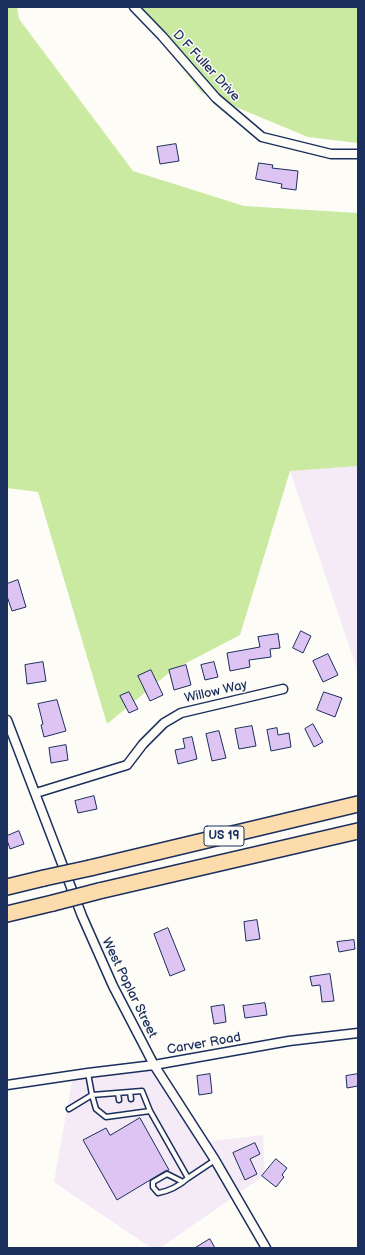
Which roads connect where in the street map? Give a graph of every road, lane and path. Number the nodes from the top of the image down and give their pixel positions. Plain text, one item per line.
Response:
1 (134, 7) edge
2 (358, 154) edge
3 (283, 689) dead end
4 (7, 720) edge
5 (36, 793) junction
6 (358, 804) edge
7 (358, 831) edge
8 (7, 887) edge
9 (7, 914) edge
10 (358, 1033) edge
11 (154, 1065) junction
12 (88, 1073) junction
13 (7, 1085) edge
14 (130, 1092) junction
15 (118, 1093) junction
16 (92, 1095) junction
17 (131, 1099) dead end
18 (119, 1100) dead end
19 (133, 1107) dead end
20 (69, 1109) dead end
21 (121, 1109) dead end
22 (150, 1111) junction
23 (134, 1113) junction
24 (122, 1114) junction
25 (215, 1160) junction
26 (188, 1178) junction
27 (183, 1182) junction
28 (266, 1248) edge

1 - 2 street, D F Fuller Drive
3 - 5 street, Willow Way
4 - 5 street, West Poplar Street
5 - 11 street, West Poplar Street
6 - 8 highway, US 19, bridge
7 - 9 highway, US 19, bridge
10 - 11 street, Carver Road
11 - 12 street, Carver Road
11 - 25 street, West Poplar Street
12 - 13 street, Carver Road
12 - 16 lane
14 - 15 lane
14 - 17 lane
14 - 22 lane
15 - 16 lane
15 - 18 lane
16 - 20 lane
16 - 24 lane
19 - 23 lane
21 - 24 lane
22 - 23 lane
22 - 26 lane
23 - 24 lane
25 - 26 lane
25 - 28 street, West Poplar Street
26 - 27 lane
27 - 27 lane

